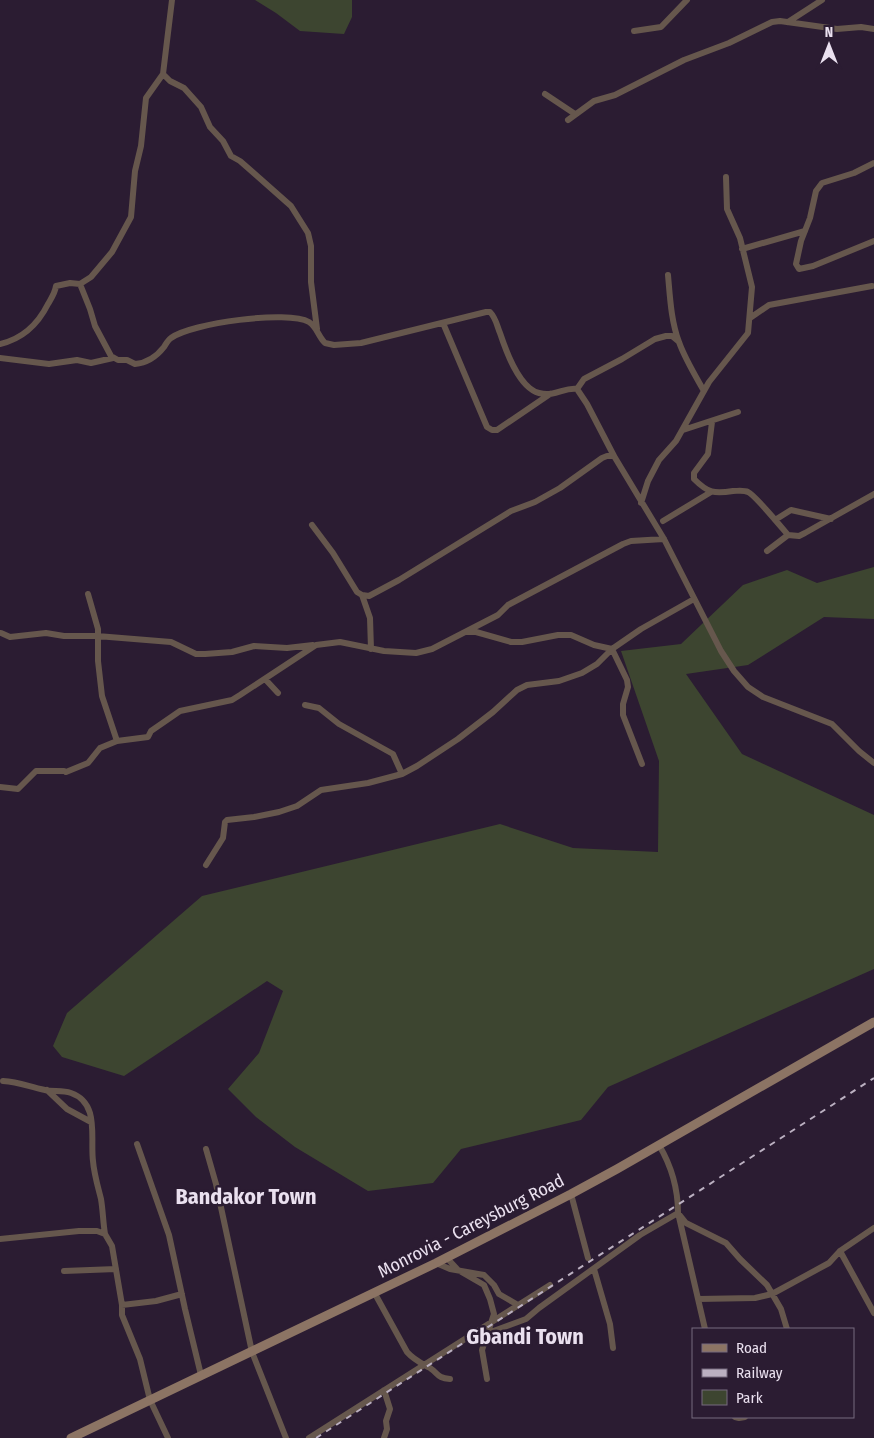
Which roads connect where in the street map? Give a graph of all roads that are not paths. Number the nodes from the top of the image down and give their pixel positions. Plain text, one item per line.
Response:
1 (172, 0) edge
2 (687, 0) edge
3 (822, 0) edge
4 (788, 22) junction
5 (874, 29) edge
6 (634, 31) dead end
7 (163, 74) junction
8 (545, 94) dead end
9 (576, 114) junction
10 (568, 120) dead end
11 (874, 163) edge
12 (726, 177) dead end
13 (805, 231) junction
14 (874, 241) edge
15 (742, 249) junction
16 (668, 275) dead end
17 (80, 284) junction
18 (872, 286) dead end
19 (750, 318) junction
20 (443, 324) junction
21 (317, 330) junction
22 (678, 341) junction
23 (0, 344) edge
24 (0, 358) edge
25 (113, 358) junction
26 (577, 389) junction
27 (704, 391) junction
28 (550, 394) junction
29 (738, 412) dead end
30 (712, 422) junction
31 (683, 430) junction
32 (614, 456) junction
33 (711, 492) junction
34 (874, 494) edge
35 (642, 503) junction
36 (831, 519) junction
37 (775, 520) junction
38 (663, 522) dead end
39 (312, 525) dead end
40 (788, 535) junction
41 (664, 539) junction
42 (767, 551) dead end
43 (88, 594) dead end
44 (362, 595) junction
45 (694, 599) junction
46 (475, 630) junction
47 (1, 633) edge
48 (97, 636) junction
49 (316, 644) junction
50 (371, 649) junction
51 (612, 650) junction
52 (265, 678) junction
53 (278, 693) dead end
54 (305, 705) dead end
55 (117, 741) junction
56 (874, 763) edge
57 (642, 764) dead end
58 (402, 774) junction
59 (0, 787) edge
60 (206, 865) dead end
61 (874, 1022) edge
62 (3, 1081) dead end
63 (47, 1090) junction
64 (91, 1122) junction
65 (137, 1144) dead end
66 (659, 1145) junction
67 (206, 1149) dead end
68 (571, 1194) junction
69 (678, 1213) junction
70 (874, 1228) edge
71 (105, 1234) junction
72 (0, 1239) edge
73 (840, 1251) junction
74 (446, 1258) junction
75 (588, 1258) dead end
76 (436, 1263) junction
77 (116, 1269) junction
78 (594, 1269) junction
79 (458, 1270) junction
80 (64, 1271) dead end
81 (550, 1285) dead end
82 (374, 1292) junction
83 (182, 1294) junction
84 (772, 1294) junction
85 (698, 1299) junction
86 (122, 1305) junction
87 (518, 1305) junction
88 (874, 1313) edge
89 (491, 1322) junction
90 (705, 1328) edge
91 (788, 1328) edge
92 (488, 1333) junction
93 (613, 1348) dead end
94 (252, 1352) junction
95 (423, 1365) junction
96 (201, 1375) junction
97 (450, 1379) dead end
98 (487, 1379) dead end
99 (384, 1390) junction
100 (150, 1400) junction
101 (71, 1438) edge
102 (168, 1438) edge
103 (286, 1438) edge
104 (309, 1438) edge
105 (384, 1438) edge

1 - 7 street
2 - 6 street
3 - 4 street
4 - 5 street
4 - 9 street
7 - 17 street
7 - 21 street
8 - 9 street
9 - 10 street
11 - 13 street
12 - 15 street
13 - 14 street
13 - 15 street
15 - 19 street
16 - 22 street
17 - 23 street
17 - 25 street
18 - 19 street
19 - 27 street
20 - 21 street
20 - 28 street
20 - 28 street
21 - 25 street
22 - 26 street
22 - 27 street
24 - 25 street
26 - 28 street
26 - 32 street
27 - 31 street
29 - 30 street
30 - 31 street
30 - 33 street
31 - 35 street
32 - 35 street
32 - 44 street
33 - 37 street
33 - 38 street
34 - 36 street
35 - 41 street
36 - 37 street
36 - 40 street
37 - 40 street
39 - 44 street
40 - 42 street
41 - 45 street
41 - 46 street
43 - 48 street
44 - 50 street
45 - 51 street
45 - 56 street
46 - 50 street
46 - 51 street
47 - 48 street
48 - 49 street
48 - 55 street
49 - 50 street
49 - 52 street
51 - 57 street
51 - 58 street
52 - 53 street
52 - 55 street
54 - 58 street
55 - 59 street
58 - 60 street
61 - 66 main road, Monrovia - Careysburg Road
62 - 63 street
63 - 64 street
63 - 64 street
64 - 71 street
65 - 83 street
66 - 68 main road, Monrovia - Careysburg Road
66 - 69 street
67 - 94 street
68 - 74 main road, Monrovia - Careysburg Road
68 - 75 street
69 - 78 street
69 - 84 street
69 - 85 street
70 - 73 street
71 - 72 street
71 - 77 street
73 - 84 street
73 - 88 street
74 - 76 main road, Monrovia - Careysburg Road
74 - 79 street
76 - 79 street
76 - 82 main road, Monrovia - Careysburg Road
77 - 80 street
77 - 86 street
78 - 92 street
78 - 93 street
79 - 87 street
79 - 89 street
81 - 87 street
82 - 94 main road, Monrovia - Careysburg Road
82 - 95 street
83 - 86 street
83 - 96 street
84 - 85 street
84 - 91 street
85 - 90 street
86 - 100 street
87 - 89 street
89 - 92 street
89 - 95 street
92 - 98 street
94 - 96 main road, Monrovia - Careysburg Road
94 - 103 street
95 - 97 street
95 - 99 street
96 - 100 main road, Monrovia - Careysburg Road
99 - 104 street
99 - 105 street
100 - 101 main road, Monrovia - Careysburg Road
100 - 102 street

